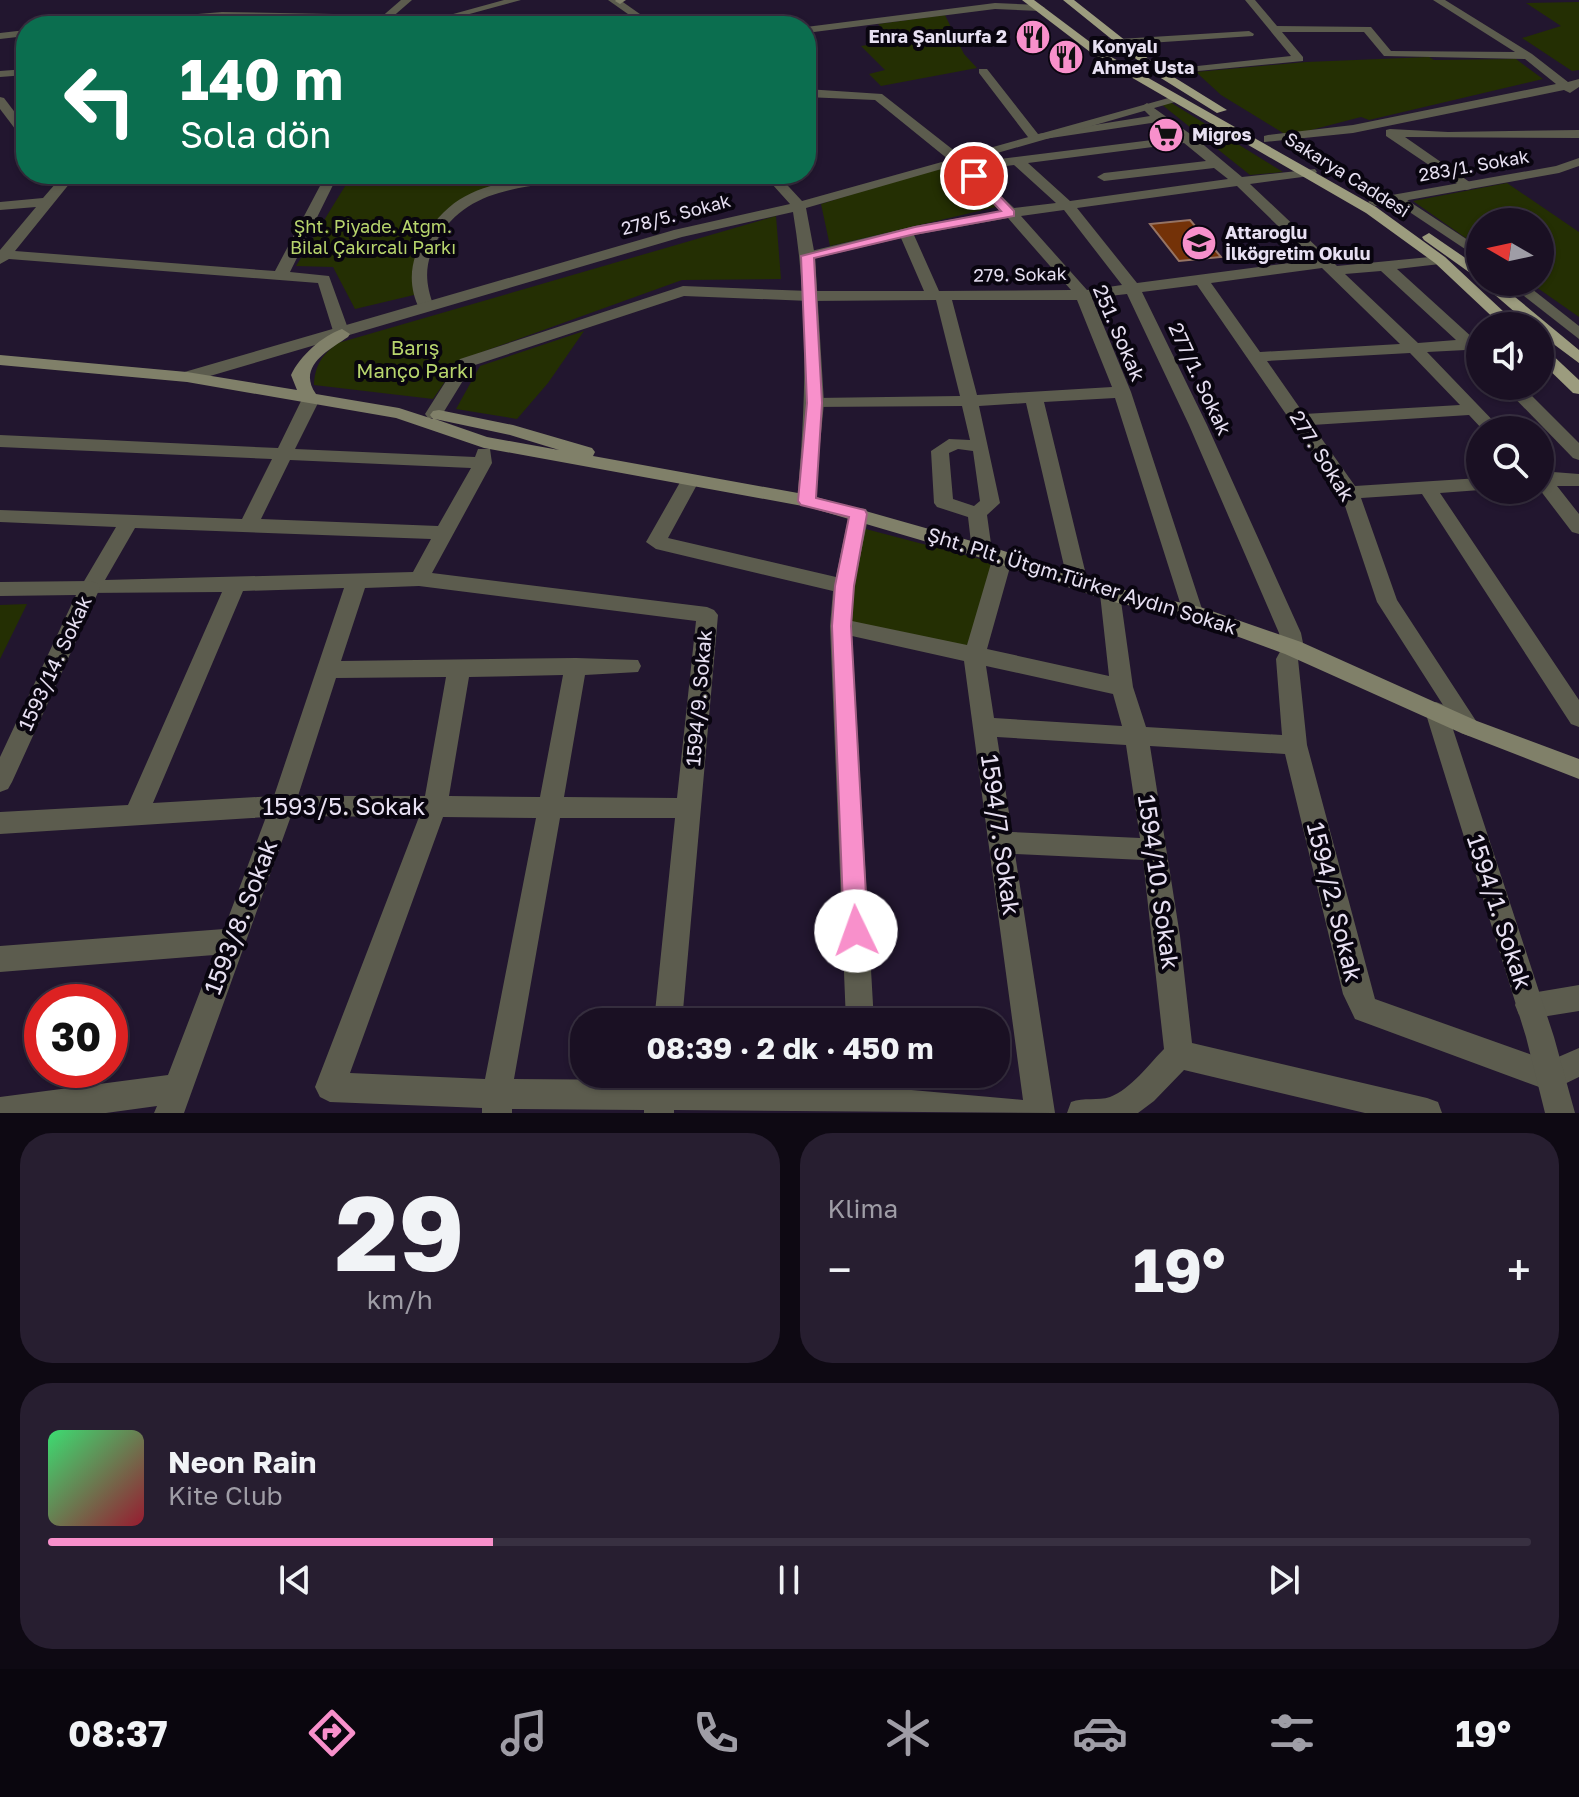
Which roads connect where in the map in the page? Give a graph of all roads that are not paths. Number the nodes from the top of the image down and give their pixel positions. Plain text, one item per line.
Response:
1 (236, 0) edge
2 (407, 0) edge
3 (516, 0) edge
4 (1068, 0) edge
5 (1250, 0) edge
6 (1438, 0) edge
7 (619, 1) edge
8 (1034, 4) edge
9 (222, 15) junction
10 (214, 16) edge
11 (268, 16) edge
12 (388, 16) edge
13 (452, 16) edge
14 (639, 16) edge
15 (816, 29) edge
16 (1275, 29) junction
17 (1249, 34) dead end
18 (1119, 42) junction
19 (1528, 56) junction
20 (983, 71) dead end
21 (1160, 73) junction
22 (1579, 83) edge
23 (1564, 85) junction
24 (816, 94) edge
25 (1579, 96) edge
26 (1176, 100) junction
27 (1147, 107) junction
28 (1160, 118) junction
29 (1377, 124) junction
30 (1392, 133) junction
31 (1579, 134) edge
32 (1035, 138) junction
33 (1189, 139) junction
34 (1268, 139) junction
35 (1078, 153) junction
36 (1018, 161) junction
37 (1579, 162) edge
38 (961, 163) junction
39 (1219, 163) junction
40 (1310, 172) junction
41 (1104, 177) junction
42 (1240, 182) junction
43 (61, 184) edge
44 (332, 184) edge
45 (531, 184) edge
46 (779, 184) edge
47 (1466, 186) junction
48 (1126, 198) junction
49 (1398, 198) junction
50 (48, 202) junction
51 (1375, 202) junction
52 (0, 206) edge
53 (799, 206) junction
54 (1069, 207) junction
55 (1010, 213) junction
56 (906, 233) junction
57 (1466, 245) edge
58 (2, 256) edge
59 (808, 256) junction
60 (1440, 260) junction
61 (1466, 263) edge
62 (1385, 266) junction
63 (1330, 267) junction
64 (280, 276) junction
65 (1201, 279) junction
66 (1131, 286) junction
67 (1083, 295) junction
68 (809, 296) junction
69 (939, 296) junction
70 (1505, 296) edge
71 (1532, 296) edge
72 (426, 307) junction
73 (1496, 312) edge
74 (342, 334) junction
75 (1579, 334) edge
76 (1466, 338) edge
77 (1466, 348) edge
78 (1416, 350) junction
79 (1257, 357) junction
80 (1579, 358) edge
81 (0, 360) edge
82 (1554, 365) edge
83 (187, 377) junction
84 (1579, 389) edge
85 (1122, 392) junction
86 (1034, 398) junction
87 (311, 399) junction
88 (1526, 400) edge
89 (970, 401) junction
90 (815, 403) junction
91 (1473, 410) junction
92 (399, 413) junction
93 (434, 414) junction
94 (1479, 416) edge
95 (1301, 420) junction
96 (0, 441) edge
97 (484, 442) junction
98 (981, 447) junction
99 (1579, 454) edge
100 (282, 455) junction
101 (483, 463) junction
102 (611, 467) junction
103 (1554, 479) edge
104 (1579, 480) edge
105 (690, 481) junction
106 (1466, 485) edge
107 (1427, 488) junction
108 (1350, 493) junction
109 (1554, 495) edge
110 (807, 501) junction
111 (977, 513) junction
112 (859, 514) junction
113 (0, 516) edge
114 (129, 522) junction
115 (248, 526) junction
116 (1579, 527) edge
117 (445, 533) junction
118 (992, 556) junction
119 (419, 579) junction
120 (356, 583) junction
121 (1078, 583) junction
122 (235, 586) junction
123 (844, 586) junction
124 (90, 588) junction
125 (0, 589) edge
126 (1110, 594) junction
127 (1193, 612) junction
128 (841, 626) junction
129 (1293, 648) junction
130 (974, 657) junction
131 (576, 666) junction
132 (630, 666) dead end
133 (459, 668) junction
134 (326, 670) junction
135 (1122, 687) junction
136 (1436, 711) junction
137 (1579, 718) edge
138 (984, 727) junction
139 (1469, 727) junction
140 (1137, 737) junction
141 (1295, 745) junction
142 (5, 760) edge
143 (1579, 769) edge
144 (0, 782) edge
145 (283, 806) junction
146 (435, 807) junction
147 (549, 807) junction
148 (688, 808) junction
149 (136, 815) junction
150 (0, 823) edge
151 (1001, 842) junction
152 (1153, 850) junction
153 (232, 941) junction
154 (0, 959) edge
155 (1579, 998) edge
156 (1529, 1005) junction
157 (669, 1008) edge
158 (859, 1008) edge
159 (1179, 1054) junction
160 (1579, 1062) edge
161 (1550, 1076) junction
162 (863, 1088) edge
163 (661, 1093) edge
164 (173, 1101) edge
165 (497, 1103) edge
166 (806, 1104) edge
167 (916, 1109) edge
168 (0, 1112) edge
169 (1019, 1113) edge
170 (1040, 1113) edge
171 (1082, 1113) edge
172 (1427, 1113) edge
173 (1560, 1113) edge

1 - 9 street
2 - 12 street
3 - 13 street
4 - 18 main road, Sakarya Caddesi
5 - 16 street
6 - 19 street
7 - 14 street
8 - 15 street
8 - 26 main road, Sakarya Caddesi
9 - 10 street
9 - 11 street
16 - 19 street
16 - 21 street
17 - 18 street
18 - 21 main road, Sakarya Caddesi
19 - 23 street
20 - 32 street
21 - 34 main road, Sakarya Caddesi
22 - 23 street
23 - 25 street
23 - 29 street
24 - 38 street, 251. Sokak
26 - 27 street, 278/5. Sokak
26 - 40 main road, Sakarya Caddesi
27 - 28 street
27 - 32 street, 278/5. Sokak
28 - 32 street
28 - 33 street
29 - 30 street
29 - 34 street
30 - 31 street, 283/1. Sokak
30 - 47 street
32 - 38 street, 278/5. Sokak
33 - 35 street, 278/5. Sokak
33 - 39 street
34 - 51 main road, Sakarya Caddesi
35 - 36 street, 278/5. Sokak
35 - 41 street
36 - 38 street, 278/5. Sokak
36 - 54 street, 277/1. Sokak
37 - 47 street, 283/1. Sokak
38 - 53 street, 278/5. Sokak
38 - 55 street, 251. Sokak
39 - 41 street
39 - 42 street
40 - 42 street
40 - 60 main road, Sakarya Caddesi
41 - 48 street
42 - 48 street
42 - 63 street
43 - 50 street
44 - 64 street
45 - 72 street
46 - 53 street
47 - 49 street, 283/1. Sokak
48 - 54 street
49 - 51 street, 283/1. Sokak
49 - 57 street
50 - 52 street
50 - 58 street
51 - 61 main road, Sakarya Caddesi
53 - 59 street
53 - 72 street, 278/5. Sokak
54 - 55 street
54 - 66 street, 277/1. Sokak
55 - 56 street
55 - 67 street, 251. Sokak
56 - 59 street
56 - 69 street
58 - 64 street
59 - 68 street
60 - 62 street, 279. Sokak
60 - 73 main road, Sakarya Caddesi
62 - 63 street, 279. Sokak
62 - 76 street
63 - 65 street, 279. Sokak
63 - 78 street
64 - 74 street
65 - 66 street, 279. Sokak
65 - 79 street, 277. Sokak
66 - 67 street, 279. Sokak
66 - 129 street, 277/1. Sokak
67 - 69 street, 279. Sokak
67 - 85 street, 251. Sokak
68 - 69 street, 279. Sokak
68 - 90 street
68 - 93 street, 279. Sokak
69 - 89 street
70 - 80 main road
71 - 75 street
72 - 74 street, 278/5. Sokak
74 - 83 street, 278/5. Sokak
74 - 87 main road
77 - 78 street
78 - 79 street
78 - 91 street
79 - 95 street, 277. Sokak
81 - 83 main road, Şht. Plt. Ütğm.Türker Aydın Sokak
82 - 84 main road
83 - 87 main road, Şht. Plt. Ütğm.Türker Aydın Sokak
85 - 86 street
85 - 127 street, 251. Sokak
86 - 89 street
86 - 121 street
87 - 92 main road, Şht. Plt. Ütğm.Türker Aydın Sokak
87 - 100 street
88 - 99 street
89 - 90 street
89 - 98 street
90 - 110 street
91 - 94 street
91 - 95 street
92 - 93 main road
92 - 97 main road, Şht. Plt. Ütğm.Türker Aydın Sokak
93 - 102 main road
95 - 108 street, 277. Sokak
96 - 100 street
97 - 101 street
97 - 102 main road, Şht. Plt. Ütğm.Türker Aydın Sokak
98 - 111 street
98 - 111 street
100 - 101 street
100 - 115 street
101 - 117 street
102 - 105 main road, Şht. Plt. Ütğm.Türker Aydın Sokak
103 - 104 street
105 - 110 main road, Şht. Plt. Ütğm.Türker Aydın Sokak
105 - 123 street
106 - 107 street
107 - 108 street
107 - 137 street
108 - 139 street, 277. Sokak
109 - 116 street
110 - 112 main road, Şht. Plt. Ütğm.Türker Aydın Sokak
111 - 118 street
112 - 118 main road, Şht. Plt. Ütğm.Türker Aydın Sokak
112 - 123 street
113 - 114 street
114 - 115 street
114 - 124 street, 1593/14. Sokak
115 - 117 street
117 - 119 street
118 - 121 main road, Şht. Plt. Ütğm.Türker Aydın Sokak
118 - 130 street, 1594/7. Sokak
119 - 120 street
119 - 148 street, 1594/9. Sokak
120 - 122 street
120 - 134 street, 1593/8. Sokak
121 - 126 main road, Şht. Plt. Ütğm.Türker Aydın Sokak
122 - 124 street
122 - 149 street
123 - 128 street
124 - 125 street
124 - 142 street, 1593/14. Sokak
126 - 127 main road, Şht. Plt. Ütğm.Türker Aydın Sokak
126 - 135 street, 1594/10. Sokak
127 - 129 main road, Şht. Plt. Ütğm.Türker Aydın Sokak
128 - 130 street
128 - 158 street
129 - 136 main road, Şht. Plt. Ütğm.Türker Aydın Sokak
129 - 141 street, 1594/2. Sokak
130 - 135 street
130 - 138 street, 1594/7. Sokak
131 - 132 street
131 - 133 street
131 - 147 street
133 - 134 street
133 - 146 street
134 - 145 street, 1593/8. Sokak
135 - 140 street, 1594/10. Sokak
136 - 139 main road, Şht. Plt. Ütğm.Türker Aydın Sokak
136 - 156 street, 1594/1. Sokak
138 - 140 street
138 - 151 street, 1594/7. Sokak
139 - 143 main road, Şht. Plt. Ütğm.Türker Aydın Sokak
140 - 141 street
140 - 152 street, 1594/10. Sokak
141 - 161 street, 1594/2. Sokak
142 - 144 street, 1593/14. Sokak
145 - 146 street, 1593/5. Sokak
145 - 149 street, 1593/5. Sokak
145 - 153 street, 1593/8. Sokak
146 - 147 street, 1593/5. Sokak
146 - 165 street
147 - 148 street, 1593/5. Sokak
147 - 165 street
148 - 157 street, 1594/9. Sokak
149 - 150 street, 1593/5. Sokak
151 - 152 street
151 - 170 street, 1594/7. Sokak
152 - 159 street, 1594/10. Sokak
153 - 154 street
153 - 164 street, 1593/8. Sokak
155 - 156 street
156 - 161 street, 1594/1. Sokak
159 - 171 street
159 - 172 street
160 - 161 street
161 - 173 street, 1594/1. Sokak
162 - 166 street
162 - 167 street
163 - 165 street
163 - 166 street
164 - 168 street
167 - 169 street

